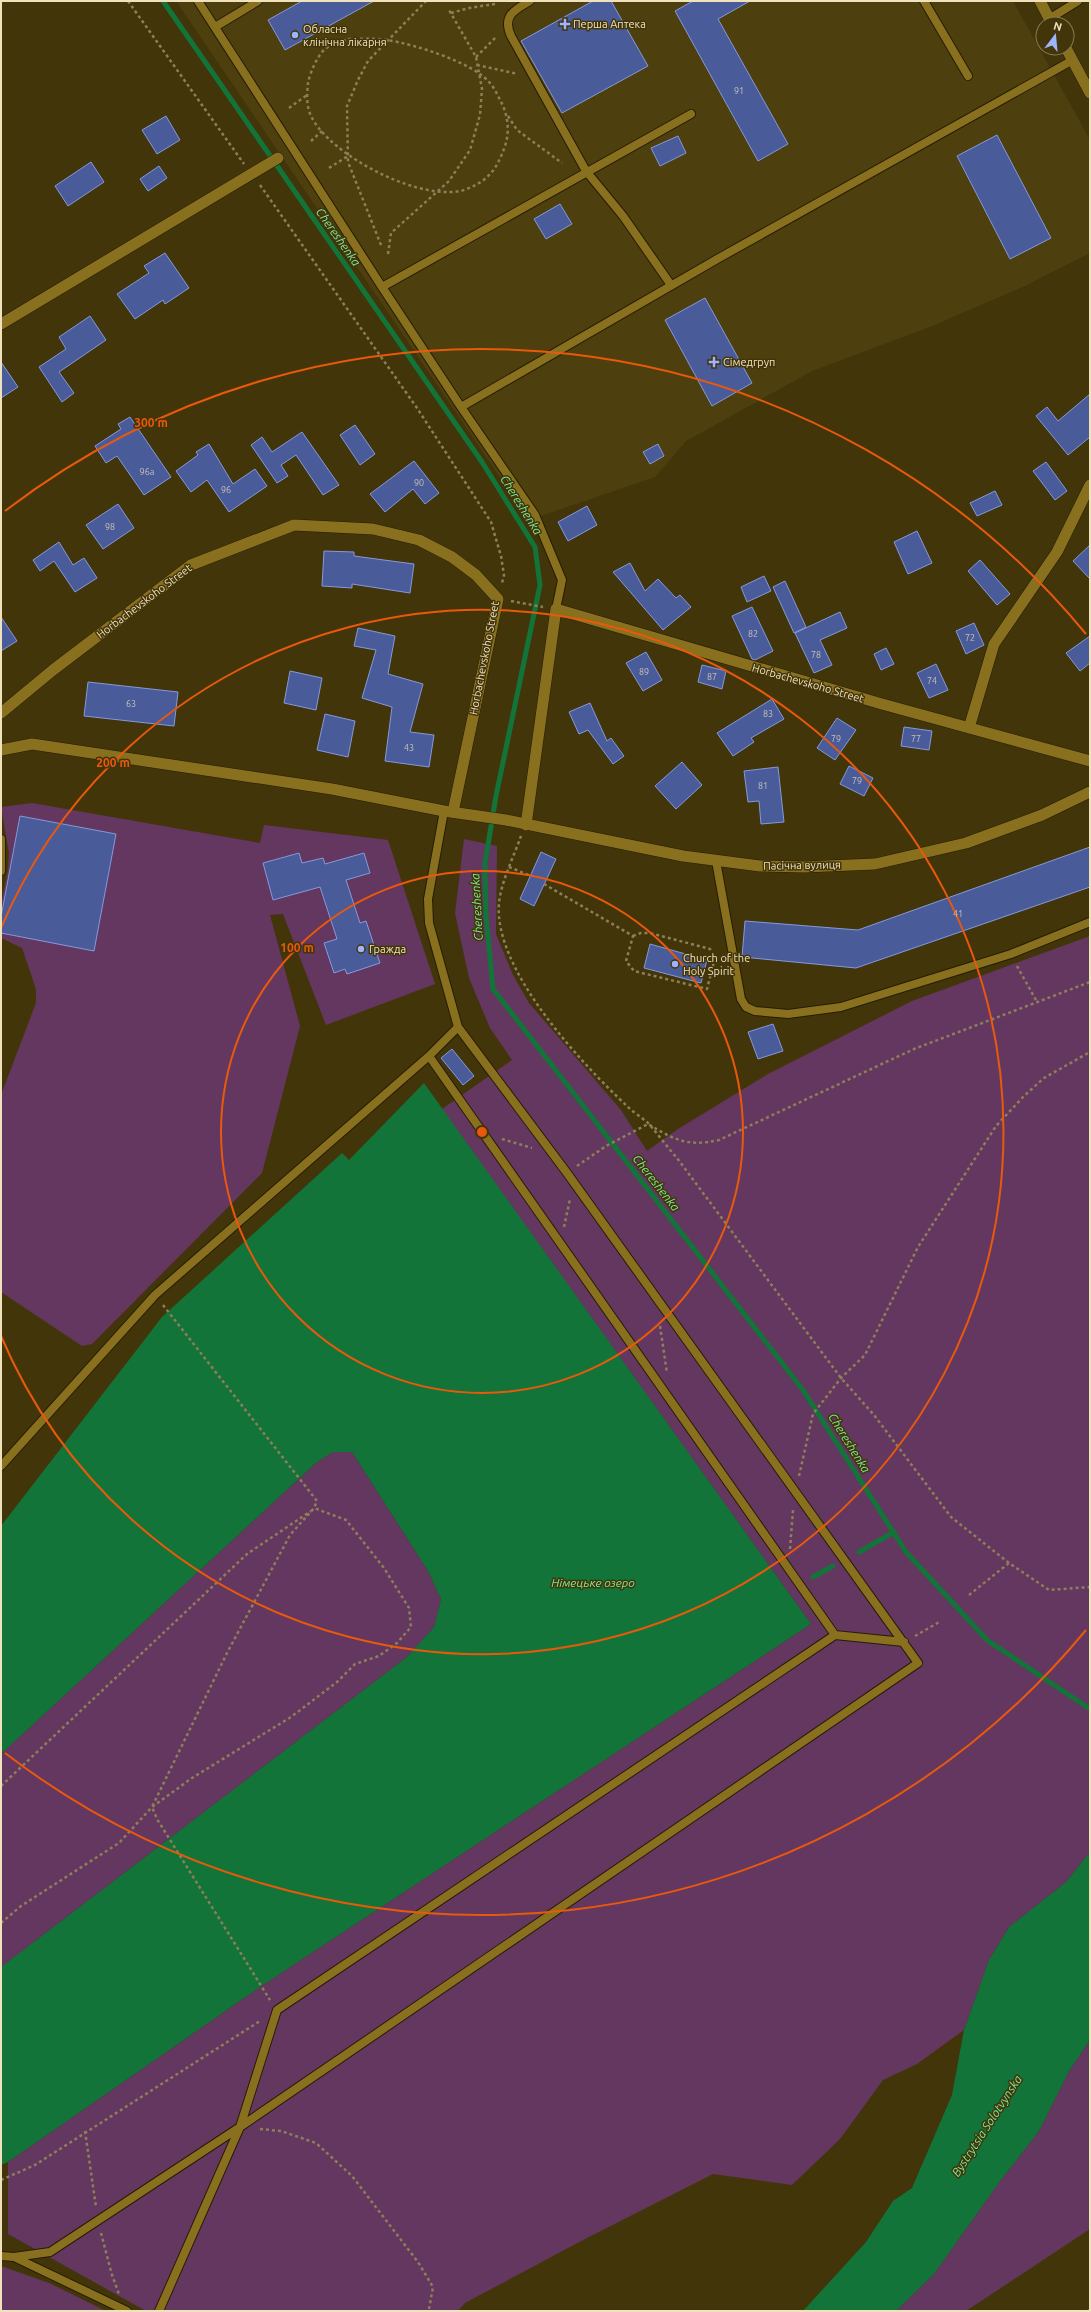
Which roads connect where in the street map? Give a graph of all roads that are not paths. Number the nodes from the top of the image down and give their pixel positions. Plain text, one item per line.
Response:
1 (198, 1) edge
2 (258, 1) edge
3 (530, 1) edge
4 (924, 1) edge
5 (1040, 1) edge
6 (1078, 1) edge
7 (1048, 16) edge
8 (1057, 16) edge
9 (215, 27) junction
10 (1071, 56) edge
11 (1073, 60) junction
12 (968, 76) dead end
13 (1090, 93) edge
14 (691, 114) dead end
15 (278, 158) dead end
16 (586, 171) junction
17 (671, 286) junction
18 (382, 287) junction
19 (1, 324) edge
20 (461, 407) junction
21 (1090, 485) edge
22 (551, 609) junction
23 (1, 713) edge
24 (969, 728) junction
25 (1, 750) edge
26 (1090, 761) edge
27 (1090, 792) edge
28 (448, 812) junction
29 (526, 825) junction
30 (1, 839) edge
31 (716, 861) junction
32 (1, 871) edge
33 (1090, 922) edge
34 (458, 1027) junction
35 (429, 1056) junction
36 (1, 1466) edge
37 (835, 1635) junction
38 (904, 1642) junction
39 (240, 2128) junction
40 (1, 2256) edge
41 (14, 2257) junction
42 (127, 2311) edge
43 (159, 2311) edge

1 - 9 lane
2 - 9 lane
3 - 16 lane
4 - 12 lane
5 - 7 street
6 - 8 lane
9 - 18 lane
10 - 11 street
11 - 13 street
11 - 17 lane
14 - 16 lane
15 - 19 street
16 - 17 lane
16 - 18 lane
17 - 20 lane
18 - 20 lane
20 - 22 lane
21 - 24 street
22 - 24 street, Horbachevskoho Street
22 - 29 street
23 - 28 street, Horbachevskoho Street
24 - 26 street, Horbachevskoho Street
25 - 28 street, Пасічна вулиця
27 - 31 street, Пасічна вулиця
28 - 29 street, Пасічна вулиця
28 - 34 lane
29 - 31 street, Пасічна вулиця
30 - 32 lane
31 - 33 lane
34 - 35 lane
34 - 38 lane
35 - 36 lane
35 - 37 lane
37 - 38 lane
37 - 39 lane
38 - 39 lane
39 - 41 lane
39 - 43 lane
40 - 41 lane
41 - 42 lane

